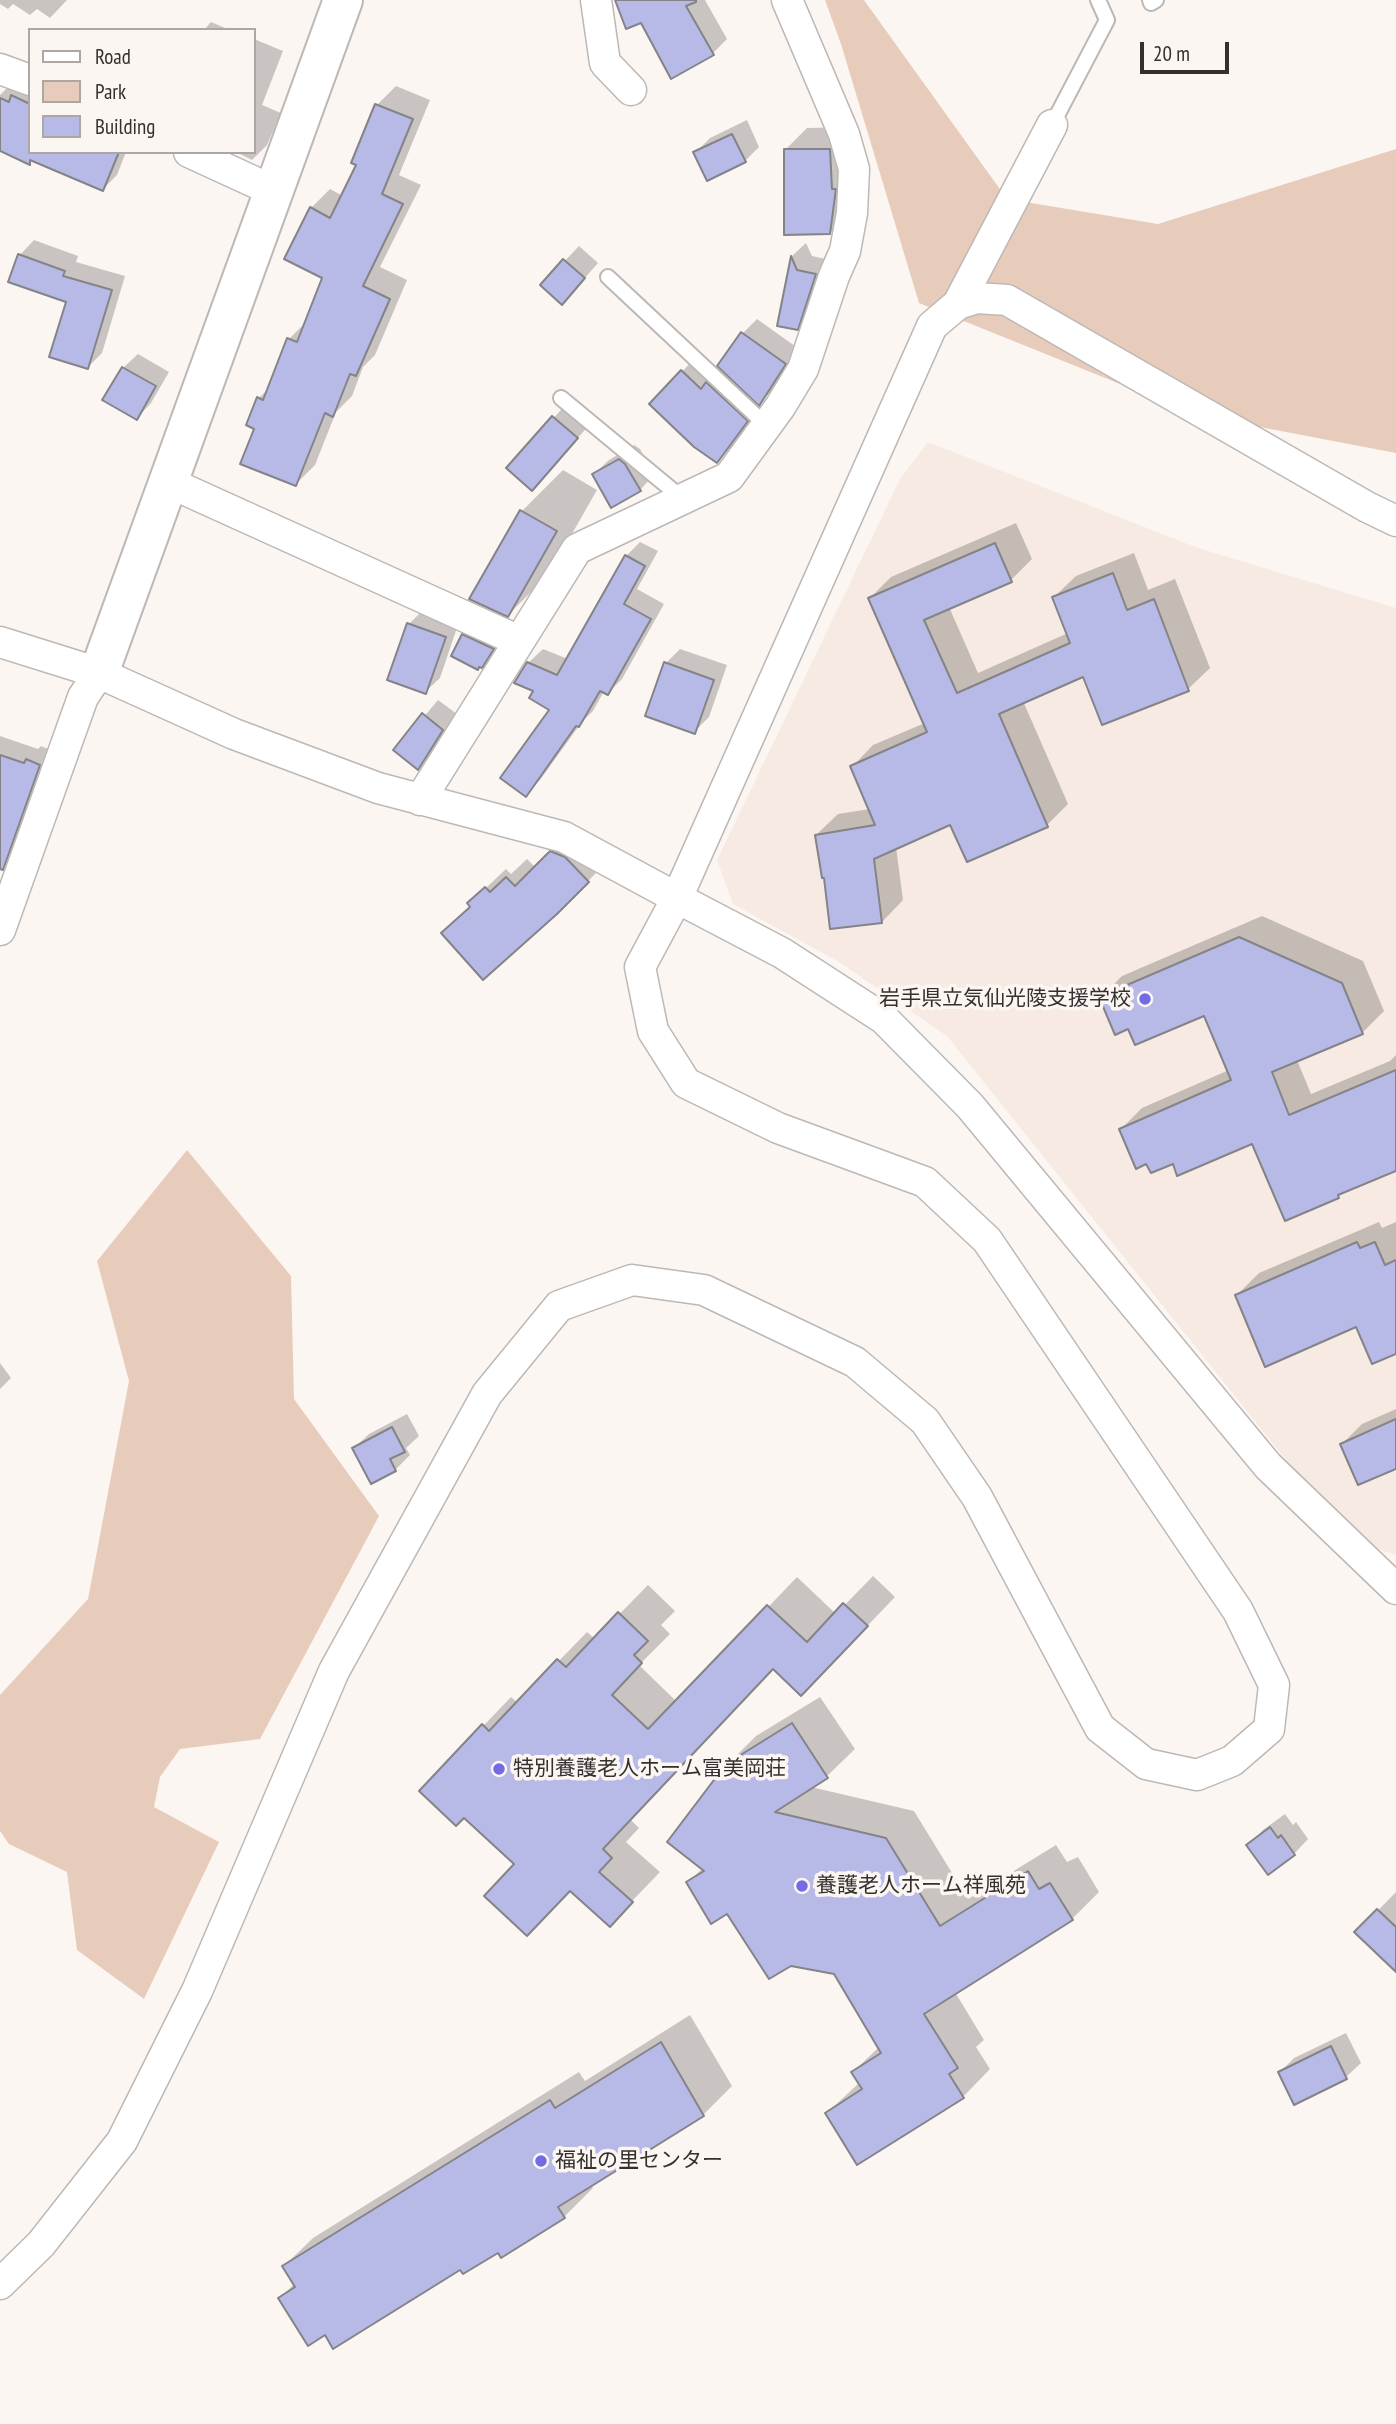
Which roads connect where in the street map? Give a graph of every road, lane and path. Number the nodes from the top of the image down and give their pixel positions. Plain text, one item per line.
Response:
1 (343, 0) edge
2 (596, 0) edge
3 (787, 0) edge
4 (1098, 0) edge
5 (1150, 0) edge
6 (1156, 0) edge
7 (0, 69) edge
8 (28, 79) edge
9 (631, 90) dead end
10 (1052, 125) joint
11 (193, 154) edge
12 (274, 191) junction
13 (608, 277) dead end
14 (958, 304) junction
15 (561, 398) dead end
16 (767, 426) junction
17 (168, 482) junction
18 (683, 499) junction
19 (1396, 521) edge
20 (519, 641) junction
21 (0, 642) edge
22 (99, 673) junction
23 (420, 800) junction
24 (677, 898) junction
25 (0, 930) edge
26 (1396, 1589) edge
27 (0, 2284) edge

1 - 12 street
2 - 9 street
3 - 16 street
4 - 10 lane
5 - 6 lane
7 - 8 street
10 - 14 street
11 - 12 street
12 - 17 street
13 - 16 lane
14 - 19 street
14 - 24 street
15 - 18 lane
16 - 18 street
17 - 20 street
17 - 22 street
18 - 20 street
20 - 23 street
21 - 22 street
22 - 23 street
22 - 25 street
23 - 24 street
24 - 26 street
24 - 27 street

